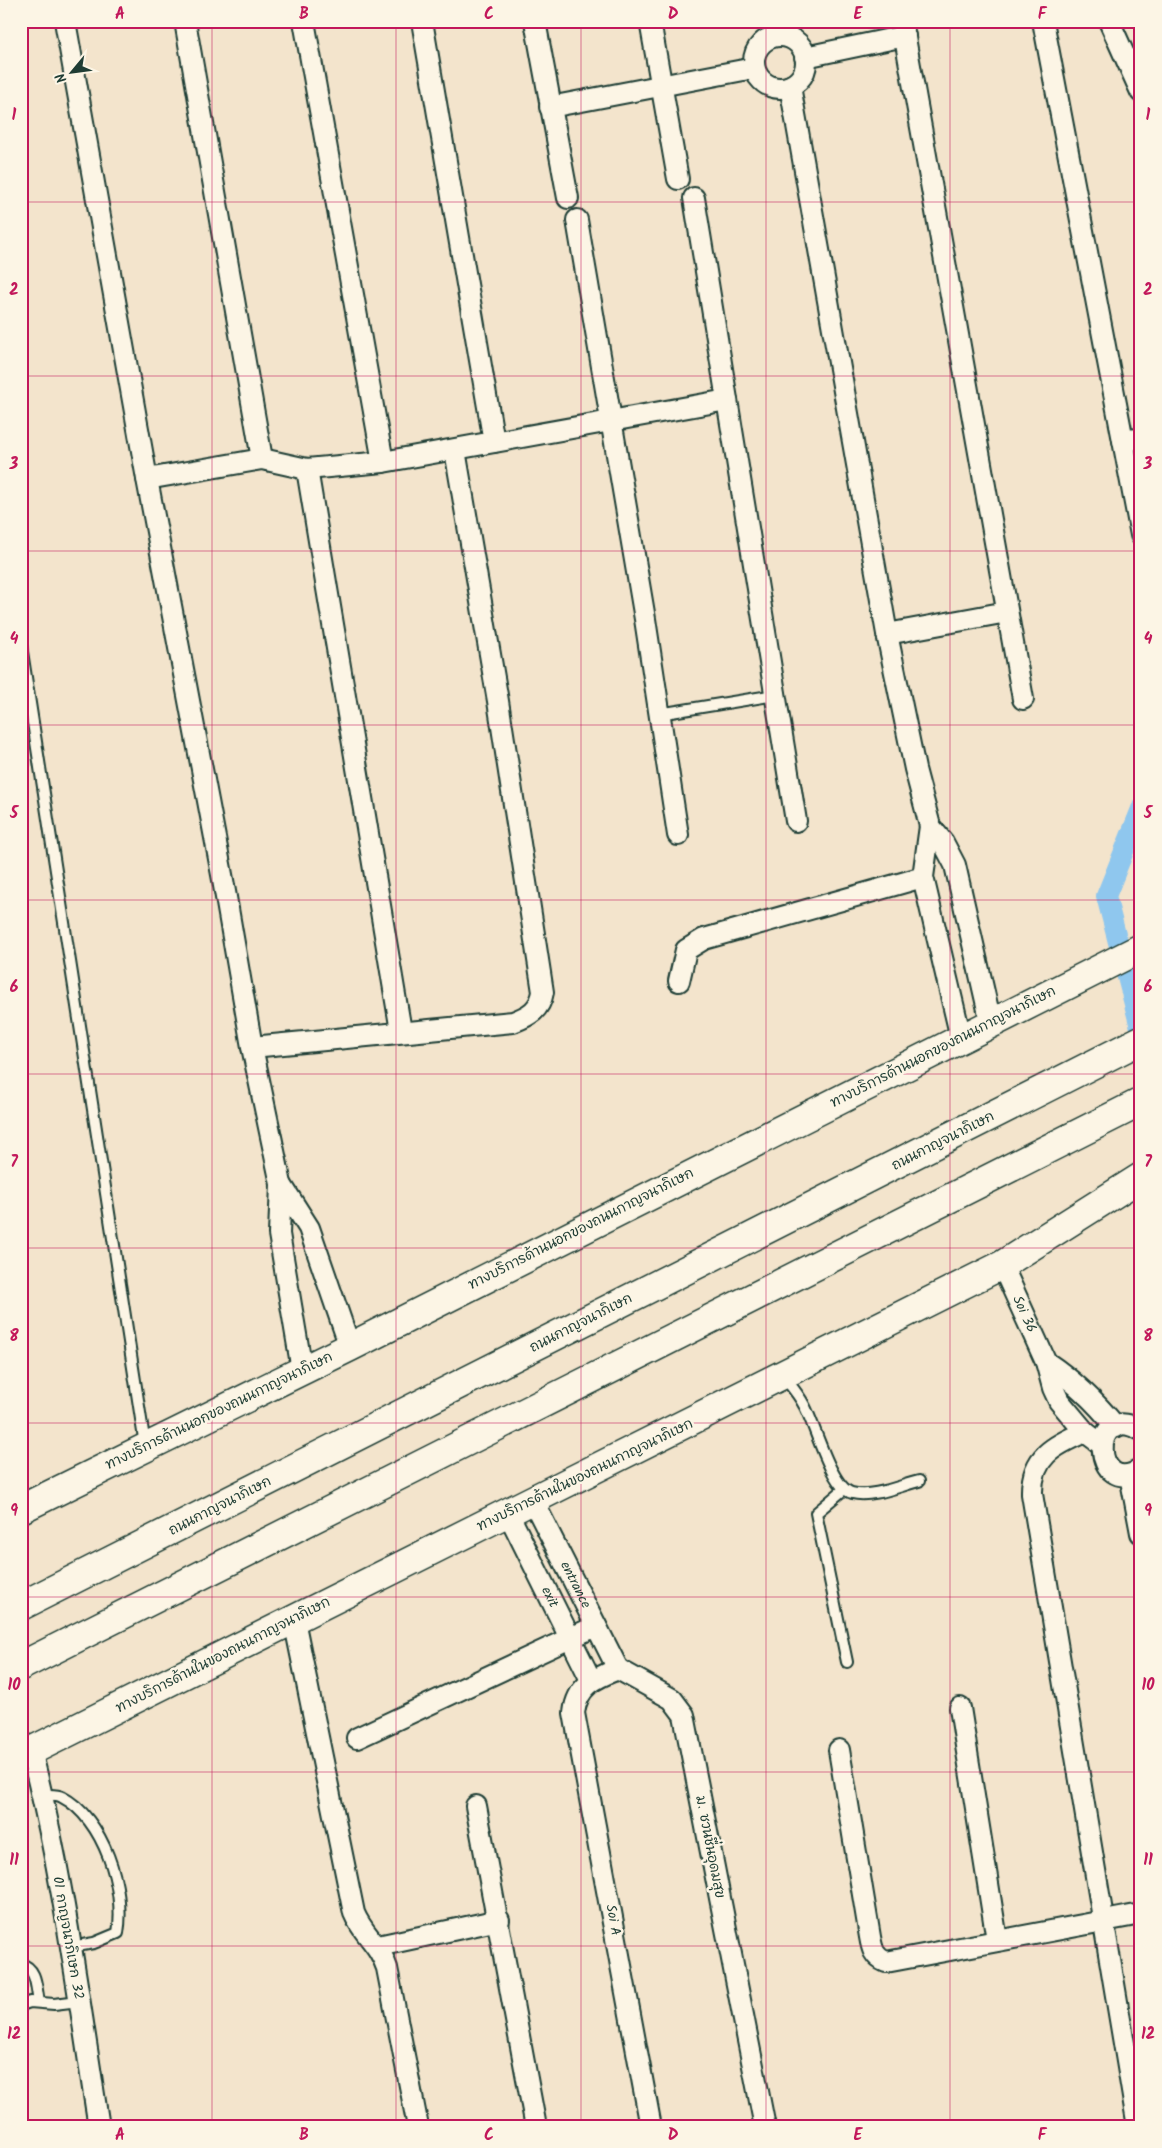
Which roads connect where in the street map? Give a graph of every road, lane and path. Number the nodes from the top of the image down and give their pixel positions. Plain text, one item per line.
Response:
1 (65, 21) edge
2 (185, 21) edge
3 (304, 21) edge
4 (422, 21) edge
5 (535, 21) edge
6 (650, 21) edge
7 (1043, 21) edge
8 (1109, 21) edge
9 (777, 28) edge
10 (904, 29) edge
11 (805, 57) junction
12 (754, 68) junction
13 (661, 86) junction
14 (790, 86) junction
15 (1141, 92) edge
16 (550, 107) junction
17 (678, 179) dead end
18 (568, 198) dead end
19 (694, 198) dead end
20 (577, 220) dead end
21 (727, 400) junction
22 (610, 422) junction
23 (1132, 440) edge
24 (494, 442) junction
25 (455, 450) junction
26 (262, 459) junction
27 (383, 462) junction
28 (308, 469) junction
29 (147, 479) junction
30 (1141, 535) edge
31 (1007, 612) junction
32 (887, 634) junction
33 (21, 646) edge
34 (775, 695) junction
35 (1023, 699) dead end
36 (659, 714) junction
37 (796, 821) dead end
38 (930, 826) junction
39 (678, 835) dead end
40 (923, 877) junction
41 (965, 910) junction
42 (935, 918) junction
43 (1141, 948) edge
44 (680, 981) dead end
45 (991, 1023) junction
46 (401, 1032) junction
47 (961, 1038) junction
48 (1141, 1040) edge
49 (252, 1047) junction
50 (1141, 1102) edge
51 (1136, 1179) edge
52 (281, 1184) junction
53 (1002, 1265) junction
54 (350, 1346) junction
55 (1046, 1362) junction
56 (302, 1370) junction
57 (784, 1376) junction
58 (1116, 1427) junction
59 (1141, 1430) edge
60 (1085, 1432) junction
61 (1101, 1444) junction
62 (146, 1446) junction
63 (1135, 1472) edge
64 (919, 1481) dead end
65 (843, 1490) junction
66 (533, 1501) junction
67 (21, 1509) edge
68 (508, 1513) junction
69 (1141, 1533) edge
70 (21, 1606) edge
71 (294, 1620) junction
72 (596, 1626) junction
73 (570, 1639) junction
74 (847, 1662) dead end
75 (21, 1666) edge
76 (618, 1669) junction
77 (591, 1680) junction
78 (960, 1708) dead end
79 (357, 1738) dead end
80 (839, 1750) dead end
81 (26, 1754) edge
82 (43, 1795) junction
83 (476, 1806) dead end
84 (1141, 1914) edge
85 (498, 1920) junction
86 (1104, 1920) junction
87 (997, 1940) junction
88 (378, 1946) junction
89 (71, 1948) junction
90 (21, 1964) edge
91 (79, 2001) junction
92 (39, 2002) junction
93 (21, 2005) edge
94 (99, 2127) edge
95 (418, 2127) edge
96 (536, 2127) edge
97 (651, 2127) edge
98 (765, 2127) edge
99 (1138, 2127) edge

1 - 29 street
2 - 26 street
3 - 27 street
4 - 24 street
5 - 16 street
6 - 13 street
7 - 23 street
8 - 15 street
9 - 11 street
9 - 12 street
10 - 11 street
10 - 31 street
11 - 14 street
12 - 13 street
12 - 14 street
13 - 16 street
13 - 17 street
14 - 32 street
16 - 18 street
19 - 21 street
20 - 22 street
21 - 22 street
21 - 34 street
22 - 24 street
22 - 36 street
23 - 30 street
24 - 25 street
25 - 27 street
25 - 46 street
26 - 28 street
26 - 29 street
27 - 28 street
28 - 46 street
29 - 49 street
31 - 32 street
31 - 35 street
32 - 38 street
33 - 62 lane
34 - 36 lane
34 - 37 street
36 - 39 street
38 - 40 street
38 - 41 street
40 - 42 street
40 - 44 street
41 - 42 street
41 - 45 street
42 - 47 street
43 - 45 main road, ทางบริการด้านนอกของถนนกาญจนาภิเษก
45 - 47 main road, ทางบริการด้านนอกของถนนกาญจนาภิเษก
46 - 49 street
47 - 54 main road, ทางบริการด้านนอกของถนนกาญจนาภิเษก
48 - 70 main road, ถนนกาญจนาภิเษก
49 - 52 street
50 - 75 main road
51 - 53 main road, ทางบริการด้านในของถนนกาญจนาภิเษก
52 - 54 street
52 - 56 street
53 - 55 street, Soi 36
53 - 57 main road, ทางบริการด้านในของถนนกาญจนาภิเษก
54 - 56 main road, ทางบริการด้านนอกของถนนกาญจนาภิเษก
55 - 58 street
55 - 60 street, Soi 36
56 - 62 main road, ทางบริการด้านนอกของถนนกาญจนาภิเษก
57 - 65 lane
57 - 66 main road, ทางบริการด้านในของถนนกาญจนาภิเษก
58 - 59 street
58 - 61 street
60 - 61 street, Soi 36
60 - 86 street
61 - 63 street
62 - 67 main road, ทางบริการด้านนอกของถนนกาญจนาภิเษก
63 - 69 street
64 - 65 lane
65 - 74 lane
66 - 68 main road, ทางบริการด้านในของถนนกาญจนาภิเษก
66 - 72 street, entrance
68 - 71 main road, ทางบริการด้านในของถนนกาญจนาภิเษก
68 - 73 street, exit
71 - 81 main road, ทางบริการด้านในของถนนกาญจนาภิเษก
71 - 88 street
72 - 73 street
72 - 76 street, entrance
73 - 77 street, exit
73 - 79 street
76 - 77 street
76 - 98 street, ม. ชวนชื่นอุดมสุข
77 - 97 street, Soi A
78 - 87 street
80 - 87 street
81 - 82 street, 01 กาญจนาภิเษก 32
82 - 89 street, 01 กาญจนาภิเษก 32
82 - 89 lane
83 - 85 street
84 - 86 street
85 - 88 street
85 - 96 street
86 - 87 street
86 - 99 street
88 - 95 street
89 - 91 street, 01 กาญจนาภิเษก 32
90 - 92 lane
91 - 92 lane
91 - 94 street, 01 กาญจนาภิเษก 32
92 - 93 lane

